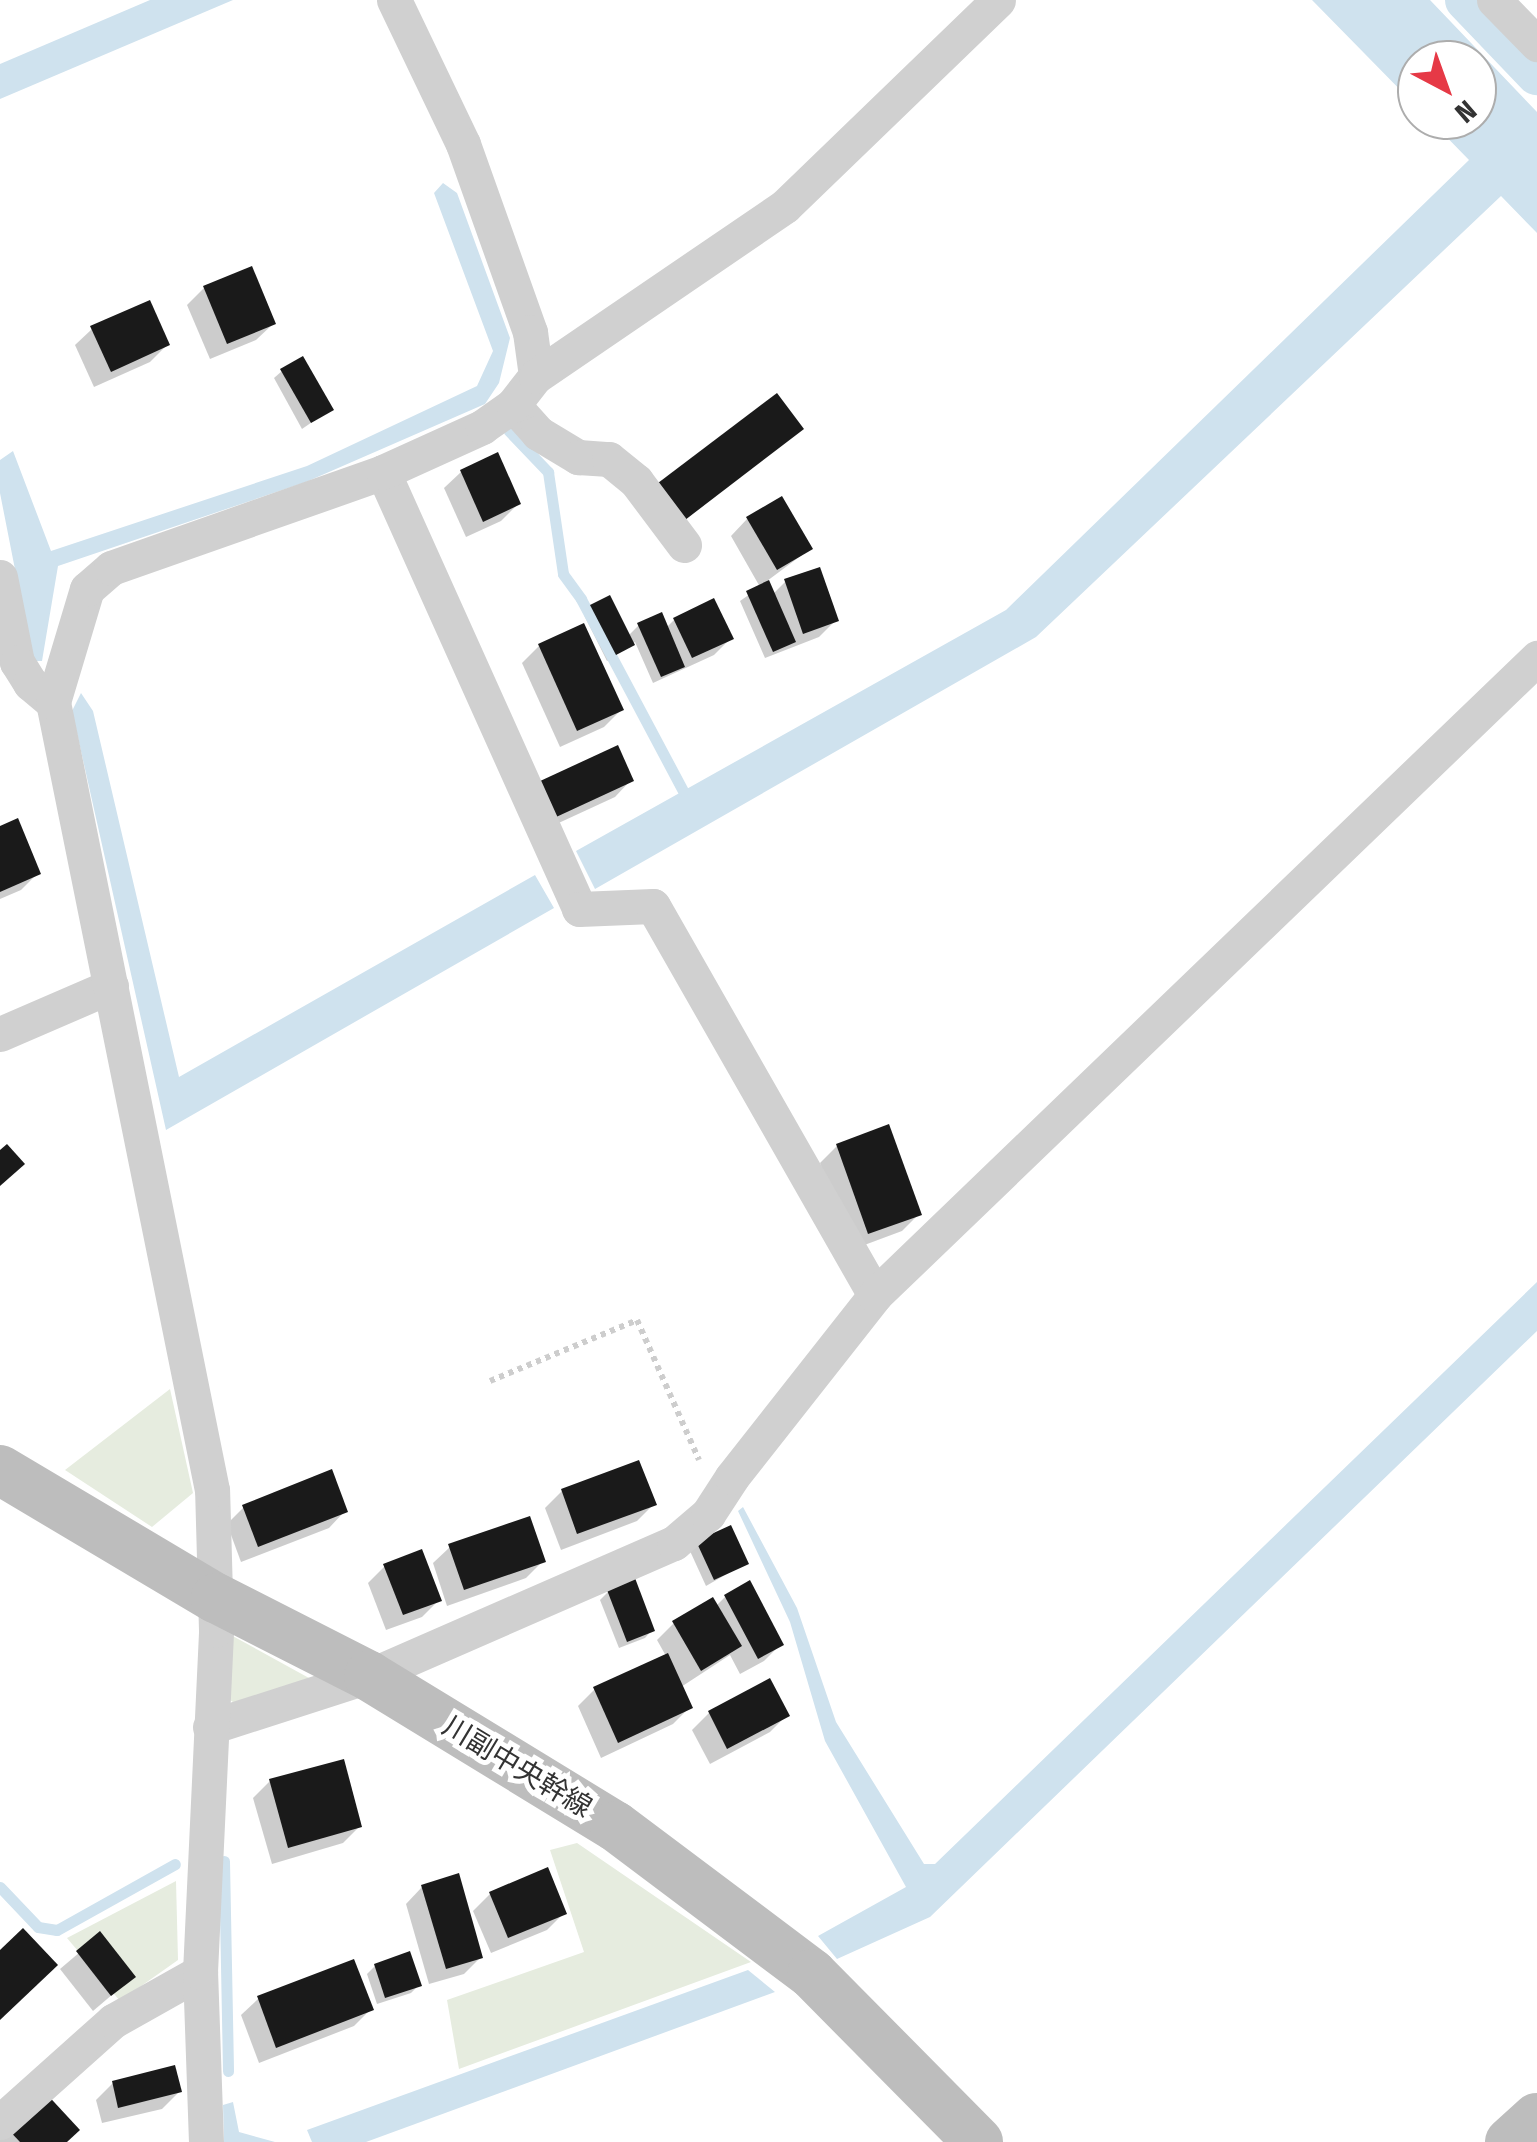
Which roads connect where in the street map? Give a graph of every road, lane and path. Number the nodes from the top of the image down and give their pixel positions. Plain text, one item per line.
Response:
1 (394, 0) edge
2 (998, 0) edge
3 (1494, 0) edge
4 (1537, 44) edge
5 (536, 376) junction
6 (513, 405) junction
7 (383, 472) junction
8 (684, 546) dead end
9 (0, 577) edge
10 (1537, 658) edge
11 (53, 702) junction
12 (111, 986) junction
13 (0, 1034) edge
14 (875, 1295) junction
15 (490, 1381) dead end
16 (0, 1470) edge
17 (732, 1477) junction
18 (216, 1598) junction
19 (369, 1676) junction
20 (210, 1727) junction
21 (200, 1972) junction
22 (1537, 2118) edge
23 (0, 2122) edge
24 (206, 2142) edge
25 (978, 2142) edge
26 (1510, 2142) edge

1 - 5 street
2 - 5 street
3 - 4 street
5 - 6 street
6 - 7 street
6 - 8 street
7 - 11 street
7 - 14 street
9 - 11 street
10 - 14 street
11 - 12 street
12 - 13 street
12 - 18 street
14 - 17 street
15 - 17 path
16 - 18 street, 川副中央幹線
17 - 19 street
18 - 19 street, 川副中央幹線
18 - 20 street
19 - 20 street
19 - 25 street, 川副中央幹線
20 - 21 street
21 - 23 street
21 - 24 street
22 - 26 street

